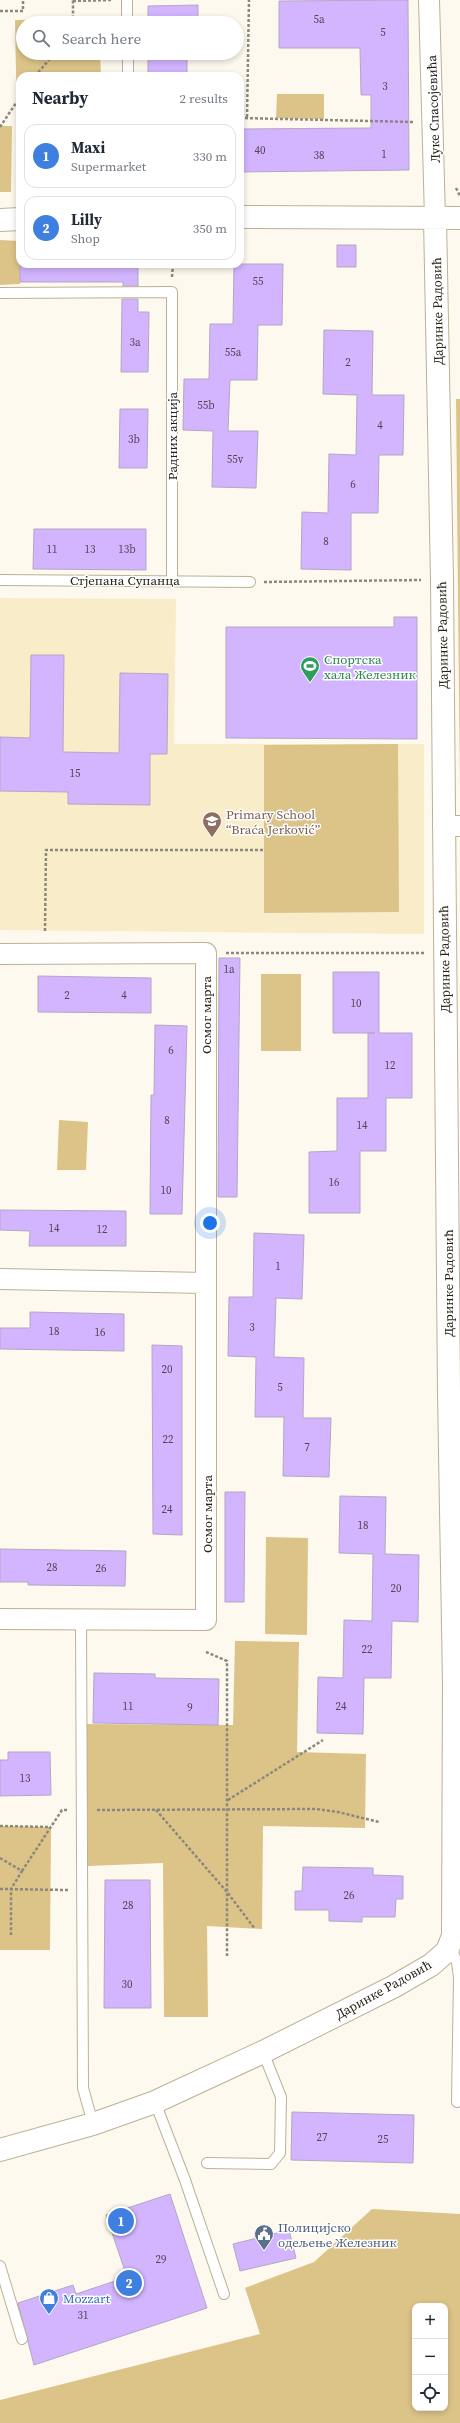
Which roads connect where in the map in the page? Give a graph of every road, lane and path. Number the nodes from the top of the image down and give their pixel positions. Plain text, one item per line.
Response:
1 (23, 0) edge
2 (119, 0) edge
3 (127, 0) edge
4 (249, 0) edge
5 (429, 0) edge
6 (73, 1) edge
7 (0, 11) edge
8 (73, 16) edge
9 (127, 16) edge
10 (50, 60) edge
11 (128, 60) edge
12 (39, 72) edge
13 (128, 72) edge
14 (16, 103) edge
15 (247, 118) joint
16 (434, 123) junction
17 (0, 127) edge
18 (244, 217) edge
19 (435, 218) junction
20 (460, 218) edge
21 (16, 219) edge
22 (0, 220) edge
23 (0, 293) edge
24 (0, 580) edge
25 (172, 580) junction
26 (442, 580) junction
27 (250, 582) joint
28 (452, 826) edge
29 (264, 850) dead end
30 (45, 931) dead end
31 (206, 953) junction
32 (444, 953) junction
33 (0, 954) edge
34 (453, 1115) edge
35 (0, 1279) edge
36 (206, 1283) junction
37 (454, 1391) edge
38 (0, 1619) edge
39 (81, 1620) junction
40 (206, 1652) dead end
41 (457, 1678) edge
42 (323, 1740) dead end
43 (228, 1800) junction
44 (82, 1810) junction
45 (155, 1810) junction
46 (228, 1810) junction
47 (379, 1822) dead end
48 (0, 1826) edge
49 (51, 1827) junction
50 (0, 1858) edge
51 (22, 1871) junction
52 (0, 1889) edge
53 (11, 1889) junction
54 (82, 1890) junction
55 (228, 1892) junction
56 (255, 1929) dead end
57 (11, 1935) dead end
58 (450, 1945) junction
59 (227, 1956) dead end
60 (263, 2052) junction
61 (155, 2102) junction
62 (457, 2102) dead end
63 (92, 2124) junction
64 (0, 2150) edge
65 (207, 2163) dead end
66 (0, 2266) edge
67 (224, 2294) dead end
68 (22, 2339) dead end

1 - 7 path
2 - 6 path
3 - 9 lane
4 - 15 path
5 - 16 street, Луке Спасојевића
6 - 8 path
10 - 12 path
11 - 13 lane
14 - 17 path
15 - 16 path
16 - 19 street, Луке Спасојевића
18 - 19 street
19 - 20 street
19 - 26 street, Даринке Радовић
21 - 22 street
23 - 25 lane, Радних акција
24 - 25 lane, Стјепана Супанца
25 - 27 lane, Стјепана Супанца
26 - 27 path
26 - 28 street, Даринке Радовић
28 - 32 street, Даринке Радовић
29 - 30 path
31 - 32 path
31 - 33 street
31 - 36 street, Осмог марта
32 - 34 street, Даринке Радовић
34 - 37 street, Даринке Радовић
35 - 36 street
36 - 39 street, Осмог марта
37 - 41 street, Даринке Радовић
38 - 39 street, Осмог марта
39 - 44 lane
40 - 43 path
41 - 58 street, Даринке Радовић
42 - 43 path
43 - 46 path
44 - 45 path
44 - 49 path
44 - 54 lane
45 - 46 path
45 - 55 path
46 - 47 path
46 - 55 path
48 - 49 path
49 - 51 path
50 - 51 path
51 - 53 path
52 - 53 path
53 - 54 path
53 - 57 path
54 - 63 lane
55 - 56 path
55 - 59 path
58 - 60 street, Даринке Радовић
58 - 62 lane
60 - 61 street, Даринке Радовић
60 - 65 lane
61 - 63 street, Даринке Радовић
61 - 67 lane
63 - 64 street, Даринке Радовић
66 - 68 lane

